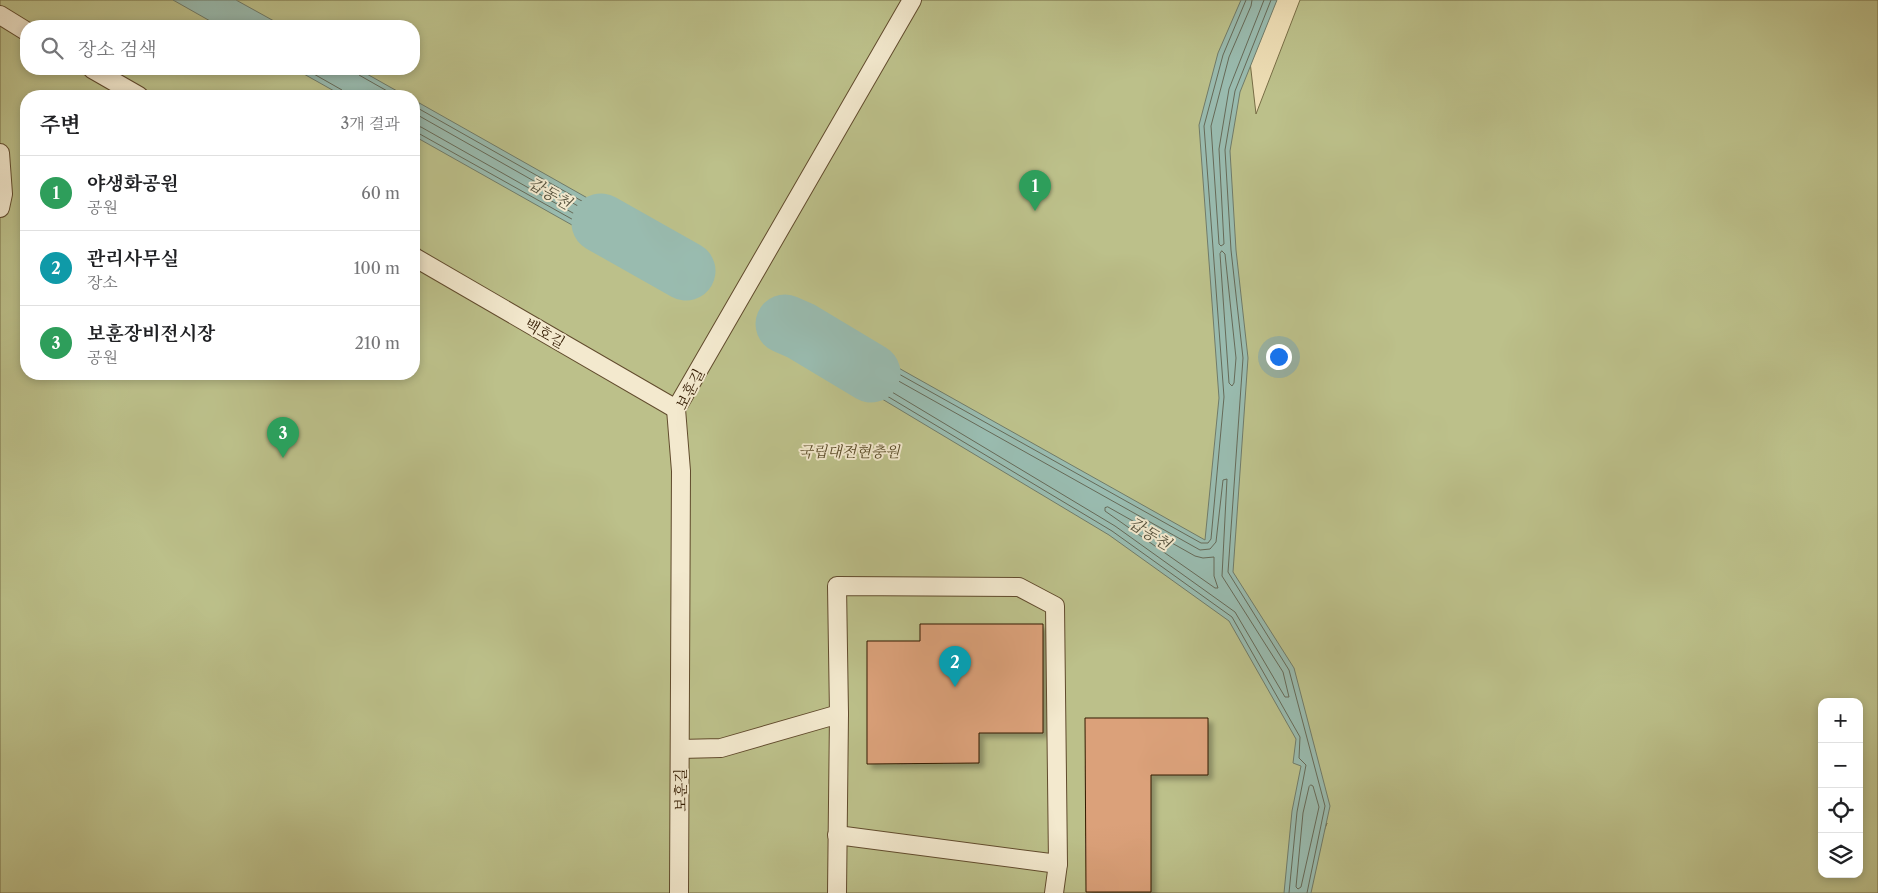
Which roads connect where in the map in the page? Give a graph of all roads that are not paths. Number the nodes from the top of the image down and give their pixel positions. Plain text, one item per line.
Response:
1 (912, 0) edge
2 (0, 15) edge
3 (20, 27) edge
4 (102, 75) edge
5 (129, 90) edge
6 (0, 153) edge
7 (0, 208) edge
8 (420, 260) edge
9 (676, 409) junction
10 (839, 714) junction
11 (680, 749) junction
12 (836, 835) junction
13 (1058, 864) junction
14 (679, 893) edge
15 (836, 893) edge
16 (1054, 893) edge

1 - 9 lane, 보훈길
2 - 3 lane
4 - 5 lane
6 - 7 lane
8 - 9 lane, 백호길
9 - 11 lane, 보훈길
10 - 11 lane
10 - 12 lane
10 - 13 lane
11 - 14 lane, 보훈길
12 - 13 lane
12 - 15 lane
13 - 16 lane

